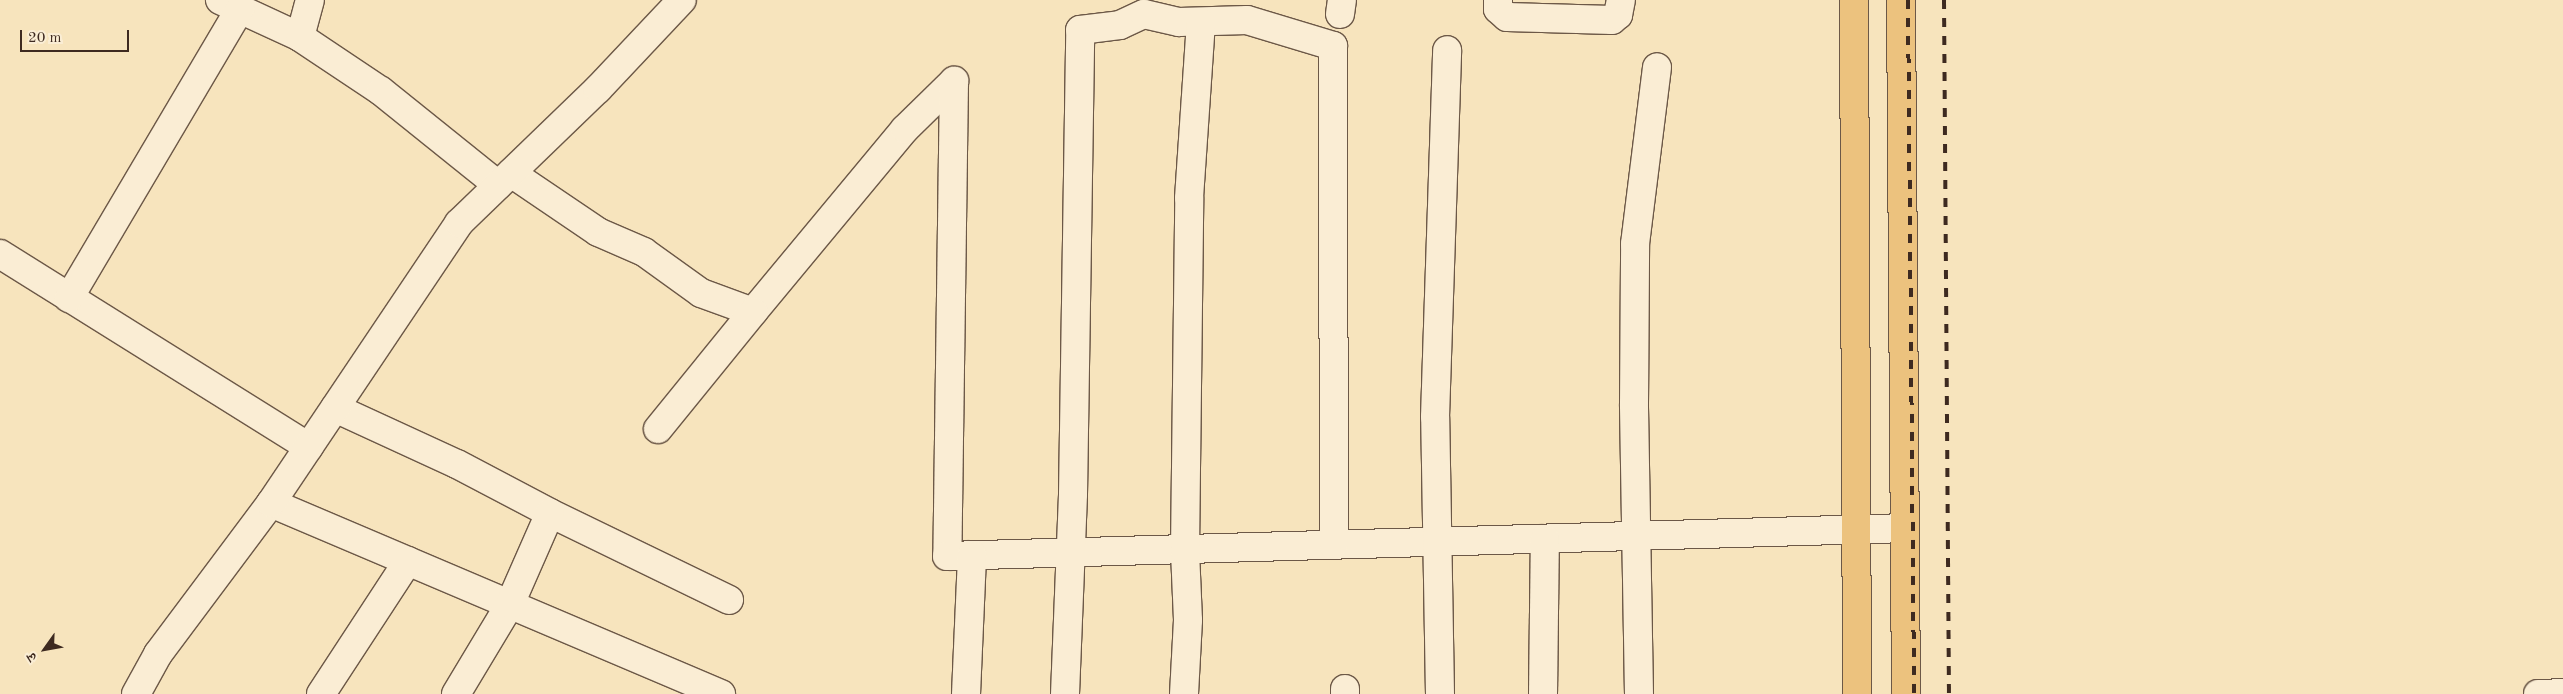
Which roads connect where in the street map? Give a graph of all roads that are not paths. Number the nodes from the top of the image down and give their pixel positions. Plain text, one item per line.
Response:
1 (310, 0) edge
2 (682, 0) edge
3 (1498, 0) edge
4 (1621, 0) edge
5 (1854, 0) edge
6 (1901, 0) edge
7 (230, 5) edge
8 (1201, 22) junction
9 (300, 37) junction
10 (1447, 50) dead end
11 (1658, 67) dead end
12 (505, 179) junction
13 (0, 254) edge
14 (68, 298) junction
15 (753, 312) junction
16 (335, 408) junction
17 (658, 429) dead end
18 (309, 447) junction
19 (271, 503) junction
20 (550, 513) junction
21 (1905, 528) junction
22 (1856, 531) junction
23 (1636, 537) junction
24 (1545, 539) junction
25 (1437, 542) junction
26 (1334, 545) junction
27 (1186, 550) junction
28 (1070, 552) junction
29 (972, 555) junction
30 (408, 561) junction
31 (729, 600) dead end
32 (510, 604) junction
33 (2563, 693) edge
34 (136, 694) edge
35 (321, 694) edge
36 (456, 694) edge
37 (721, 694) edge
38 (966, 694) edge
39 (1065, 694) edge
40 (1184, 694) edge
41 (1440, 694) edge
42 (1543, 694) edge
43 (1639, 694) edge
44 (1857, 694) edge
45 (1906, 694) edge
46 (2538, 694) edge

1 - 9 street
2 - 12 street
3 - 4 street
5 - 22 main road
6 - 21 main road
7 - 9 street
7 - 14 street
8 - 26 street
8 - 27 street
8 - 28 street
9 - 12 street
10 - 25 street
11 - 23 street
12 - 15 street
12 - 16 street
13 - 14 street
14 - 18 street
15 - 17 street
15 - 29 street
16 - 18 street
16 - 20 street
18 - 19 street
19 - 30 street
19 - 34 street
20 - 31 street
20 - 32 street
21 - 22 street
21 - 45 main road
22 - 23 street
22 - 44 main road
23 - 24 street
23 - 43 street
24 - 25 street
24 - 42 street
25 - 26 street
25 - 41 street
26 - 27 street
27 - 28 street
27 - 40 street
28 - 29 street
28 - 39 street
29 - 38 street
30 - 32 street
30 - 35 street
32 - 36 street
32 - 37 street
33 - 46 street

